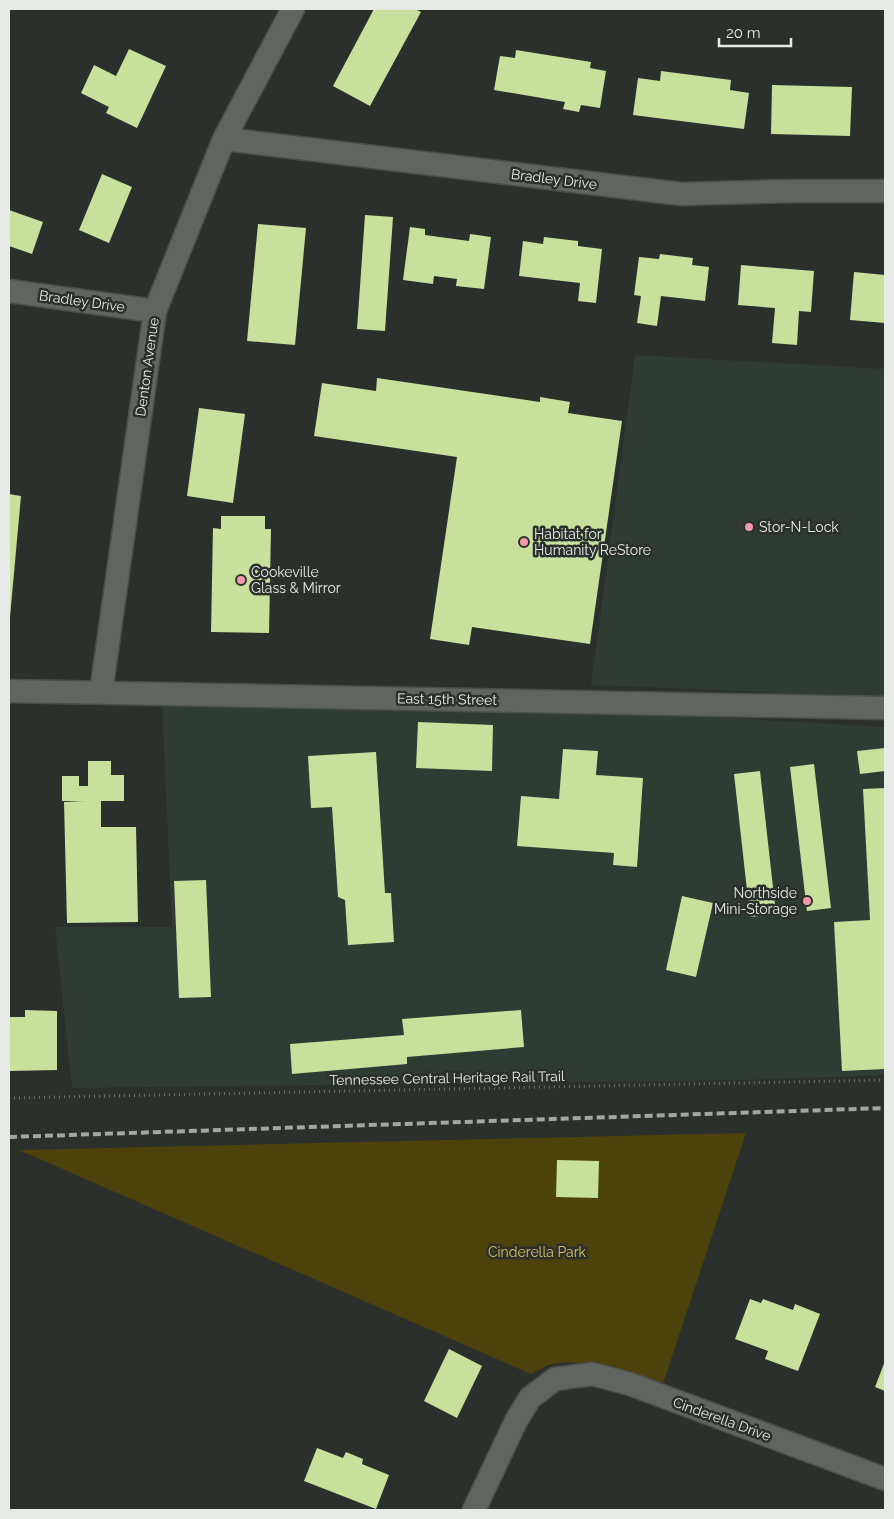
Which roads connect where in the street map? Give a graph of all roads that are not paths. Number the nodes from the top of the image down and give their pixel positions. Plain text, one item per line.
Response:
1 (293, 9) edge
2 (224, 139) junction
3 (885, 191) edge
4 (9, 291) edge
5 (155, 311) junction
6 (9, 691) edge
7 (101, 692) junction
8 (885, 708) edge
9 (885, 1479) edge
10 (474, 1510) edge

1 - 2 street, Denton Avenue
2 - 3 street, Bradley Drive
2 - 5 street, Denton Avenue
4 - 5 street, Bradley Drive
5 - 7 street, Denton Avenue
6 - 7 street, East 15th Street
7 - 8 street, East 15th Street
9 - 10 street, Cinderella Drive

